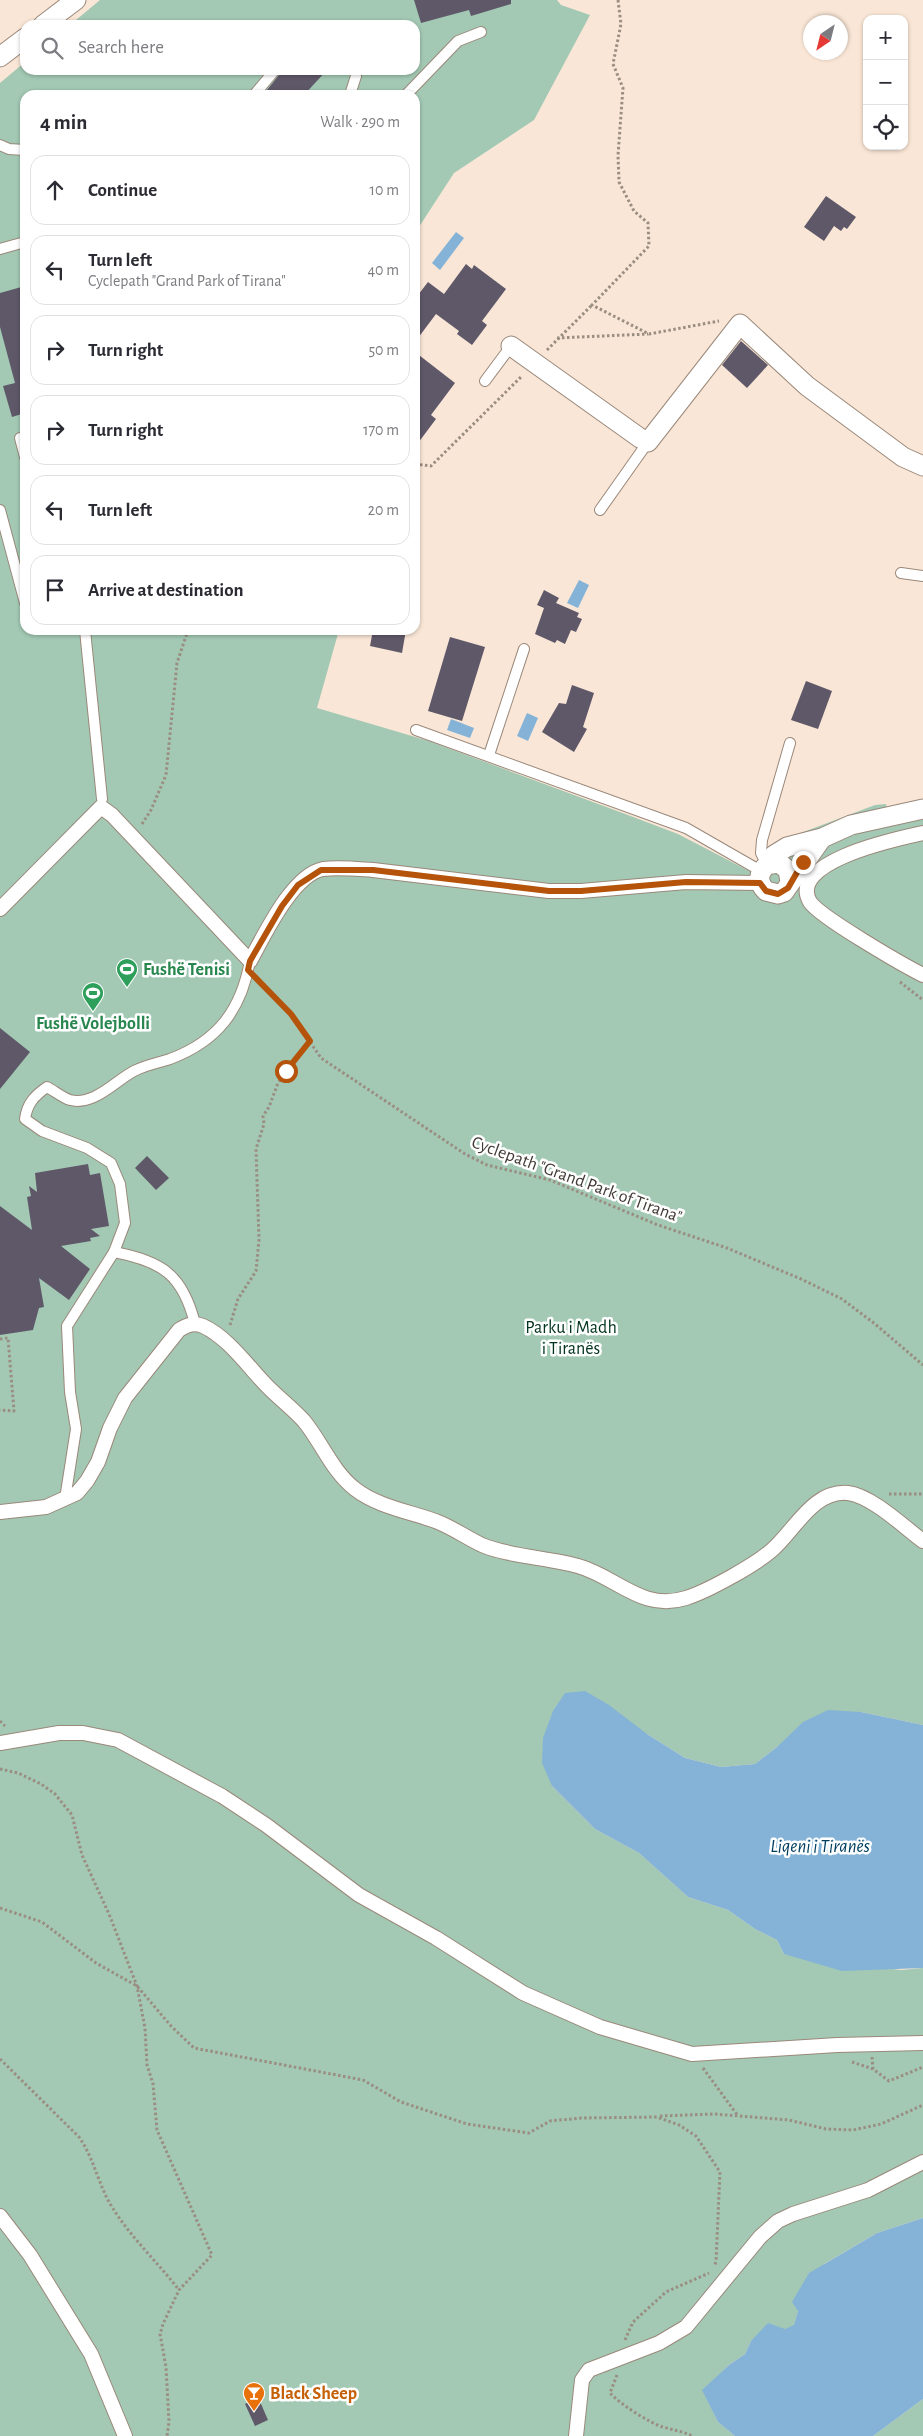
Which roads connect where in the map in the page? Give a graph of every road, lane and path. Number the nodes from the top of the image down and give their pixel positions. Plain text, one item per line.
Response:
1 (76, 0) edge
2 (618, 0) edge
3 (50, 20) edge
4 (481, 32) dead end
5 (20, 42) edge
6 (0, 57) edge
7 (271, 75) edge
8 (356, 75) edge
9 (258, 90) edge
10 (352, 90) edge
11 (411, 90) edge
12 (0, 144) edge
13 (20, 149) edge
14 (20, 243) edge
15 (0, 249) edge
16 (592, 304) junction
17 (740, 324) junction
18 (649, 334) junction
19 (557, 338) junction
20 (511, 346) joint
21 (535, 363) junction
22 (486, 381) dead end
23 (648, 442) junction
24 (420, 465) edge
25 (923, 466) edge
26 (0, 510) edge
27 (600, 510) dead end
28 (901, 573) dead end
29 (923, 576) edge
30 (20, 584) edge
31 (84, 635) edge
32 (186, 635) edge
33 (524, 649) dead end
34 (416, 730) dead end
35 (790, 743) dead end
36 (489, 755) junction
37 (101, 803) junction
38 (923, 809) edge
39 (923, 833) edge
40 (133, 838) junction
41 (822, 838) junction
42 (764, 871) junction
43 (790, 882) junction
44 (0, 909) edge
45 (249, 965) junction
46 (923, 975) edge
47 (898, 980) dead end
48 (923, 1000) edge
49 (310, 1041) junction
50 (114, 1252) junction
51 (195, 1324) junction
52 (0, 1339) edge
53 (232, 1349) junction
54 (923, 1365) edge
55 (0, 1410) edge
56 (923, 1494) edge
57 (65, 1499) junction
58 (866, 1499) junction
59 (0, 1512) edge
60 (923, 1541) edge
61 (0, 1743) edge
62 (0, 1769) edge
63 (0, 1908) edge
64 (137, 1986) junction
65 (923, 2043) edge
66 (692, 2054) junction
67 (0, 2059) edge
68 (851, 2062) dead end
69 (710, 2067) dead end
70 (704, 2068) junction
71 (923, 2068) edge
72 (923, 2105) edge
73 (657, 2116) junction
74 (738, 2116) junction
75 (923, 2162) edge
76 (0, 2216) edge
77 (179, 2290) junction
78 (617, 2360) junction
79 (684, 2432) junction
80 (126, 2436) edge
81 (167, 2436) edge
82 (576, 2436) edge
83 (679, 2436) edge
84 (692, 2436) edge

1 - 3 street
2 - 16 path
4 - 11 lane
5 - 6 street
7 - 9 lane
8 - 10 lane
12 - 13 lane
14 - 15 lane
16 - 18 path
16 - 19 path
17 - 18 path
17 - 23 street
17 - 25 street
18 - 19 path
19 - 21 path
20 - 21 street
20 - 22 lane
21 - 23 street
21 - 24 path
23 - 27 lane
26 - 30 lane
28 - 29 lane
31 - 37 lane
32 - 40 path
33 - 36 lane
34 - 36 lane
35 - 42 lane
36 - 42 lane
37 - 40 street
37 - 44 street
38 - 41 street
39 - 46 street
40 - 45 street
41 - 42 street
41 - 43 street
42 - 43 street
42 - 43 street
42 - 45 street
45 - 49 path, Cyclepath "Grand Park of Tirana"
45 - 50 lane
47 - 48 path
49 - 53 path
49 - 54 path, Cyclepath "Grand Park of Tirana"
50 - 51 lane
50 - 57 lane
51 - 53 street
51 - 57 street
52 - 55 path
53 - 58 street
56 - 58 path
57 - 59 street
58 - 60 street
61 - 66 street
62 - 64 path
63 - 64 path
64 - 73 path
64 - 77 path
65 - 66 street
66 - 70 path
67 - 77 path
68 - 71 path
69 - 70 path
70 - 74 path
72 - 74 path
73 - 74 path
73 - 78 path
75 - 78 street
76 - 80 street
77 - 81 path
78 - 79 path
78 - 82 street
79 - 83 path
79 - 84 path

